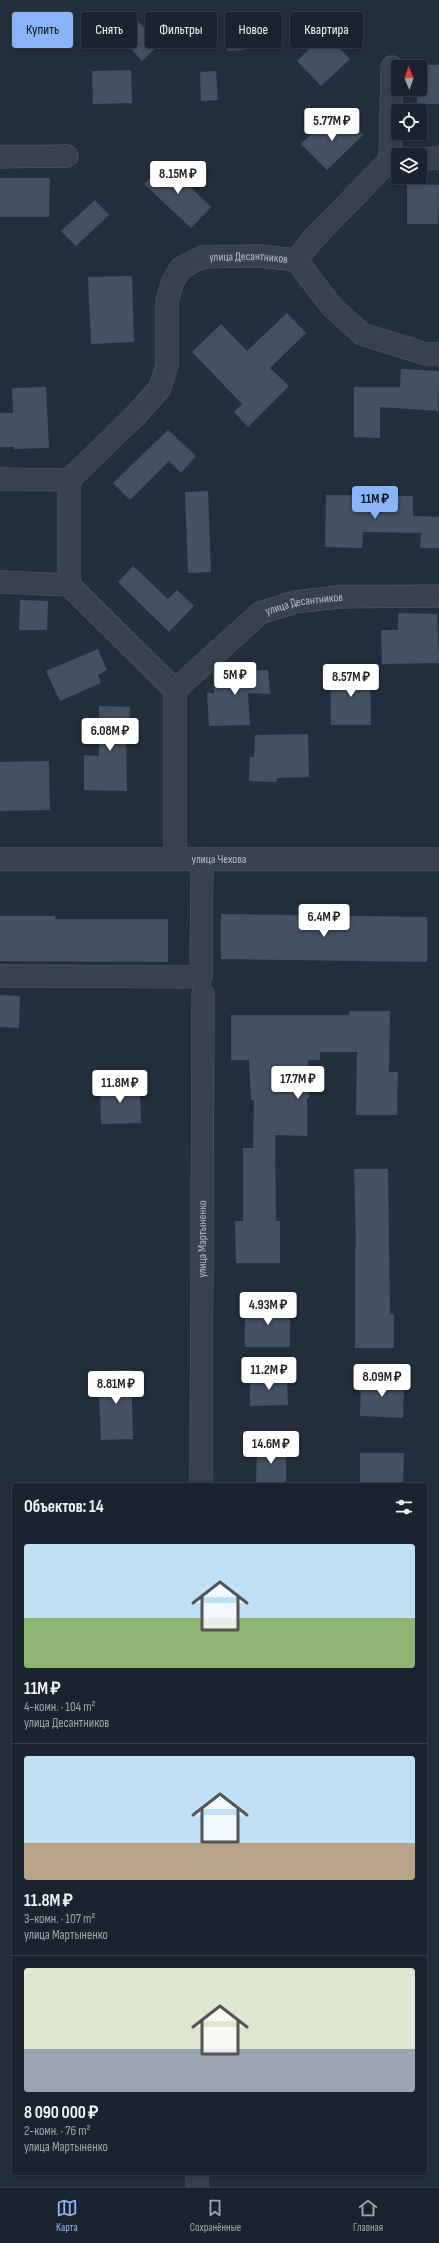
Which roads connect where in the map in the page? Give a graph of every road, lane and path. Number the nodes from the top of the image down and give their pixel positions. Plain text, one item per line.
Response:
1 (393, 96) edge
2 (394, 148) edge
3 (67, 156) dead end
4 (0, 157) edge
5 (439, 158) edge
6 (427, 159) edge
7 (391, 163) edge
8 (296, 260) junction
9 (439, 354) edge
10 (0, 479) edge
11 (69, 480) junction
12 (0, 582) edge
13 (69, 585) junction
14 (439, 596) edge
15 (175, 690) junction
16 (0, 858) edge
17 (175, 859) junction
18 (202, 859) junction
19 (439, 859) edge
20 (0, 976) edge
21 (203, 994) dead end
22 (201, 1483) edge
23 (197, 2175) edge
24 (197, 2187) edge

1 - 2 street
3 - 4 street
5 - 6 street
7 - 8 street
8 - 9 street, улица Десантников
8 - 11 street, улица Десантников
10 - 11 street
11 - 13 street
12 - 13 street
13 - 15 street
14 - 15 street, улица Десантников
15 - 17 street
16 - 17 street, улица Чехова
17 - 18 street, улица Чехова
18 - 19 street, улица Чехова
18 - 20 street
21 - 22 street, улица Мартыненко
23 - 24 street

